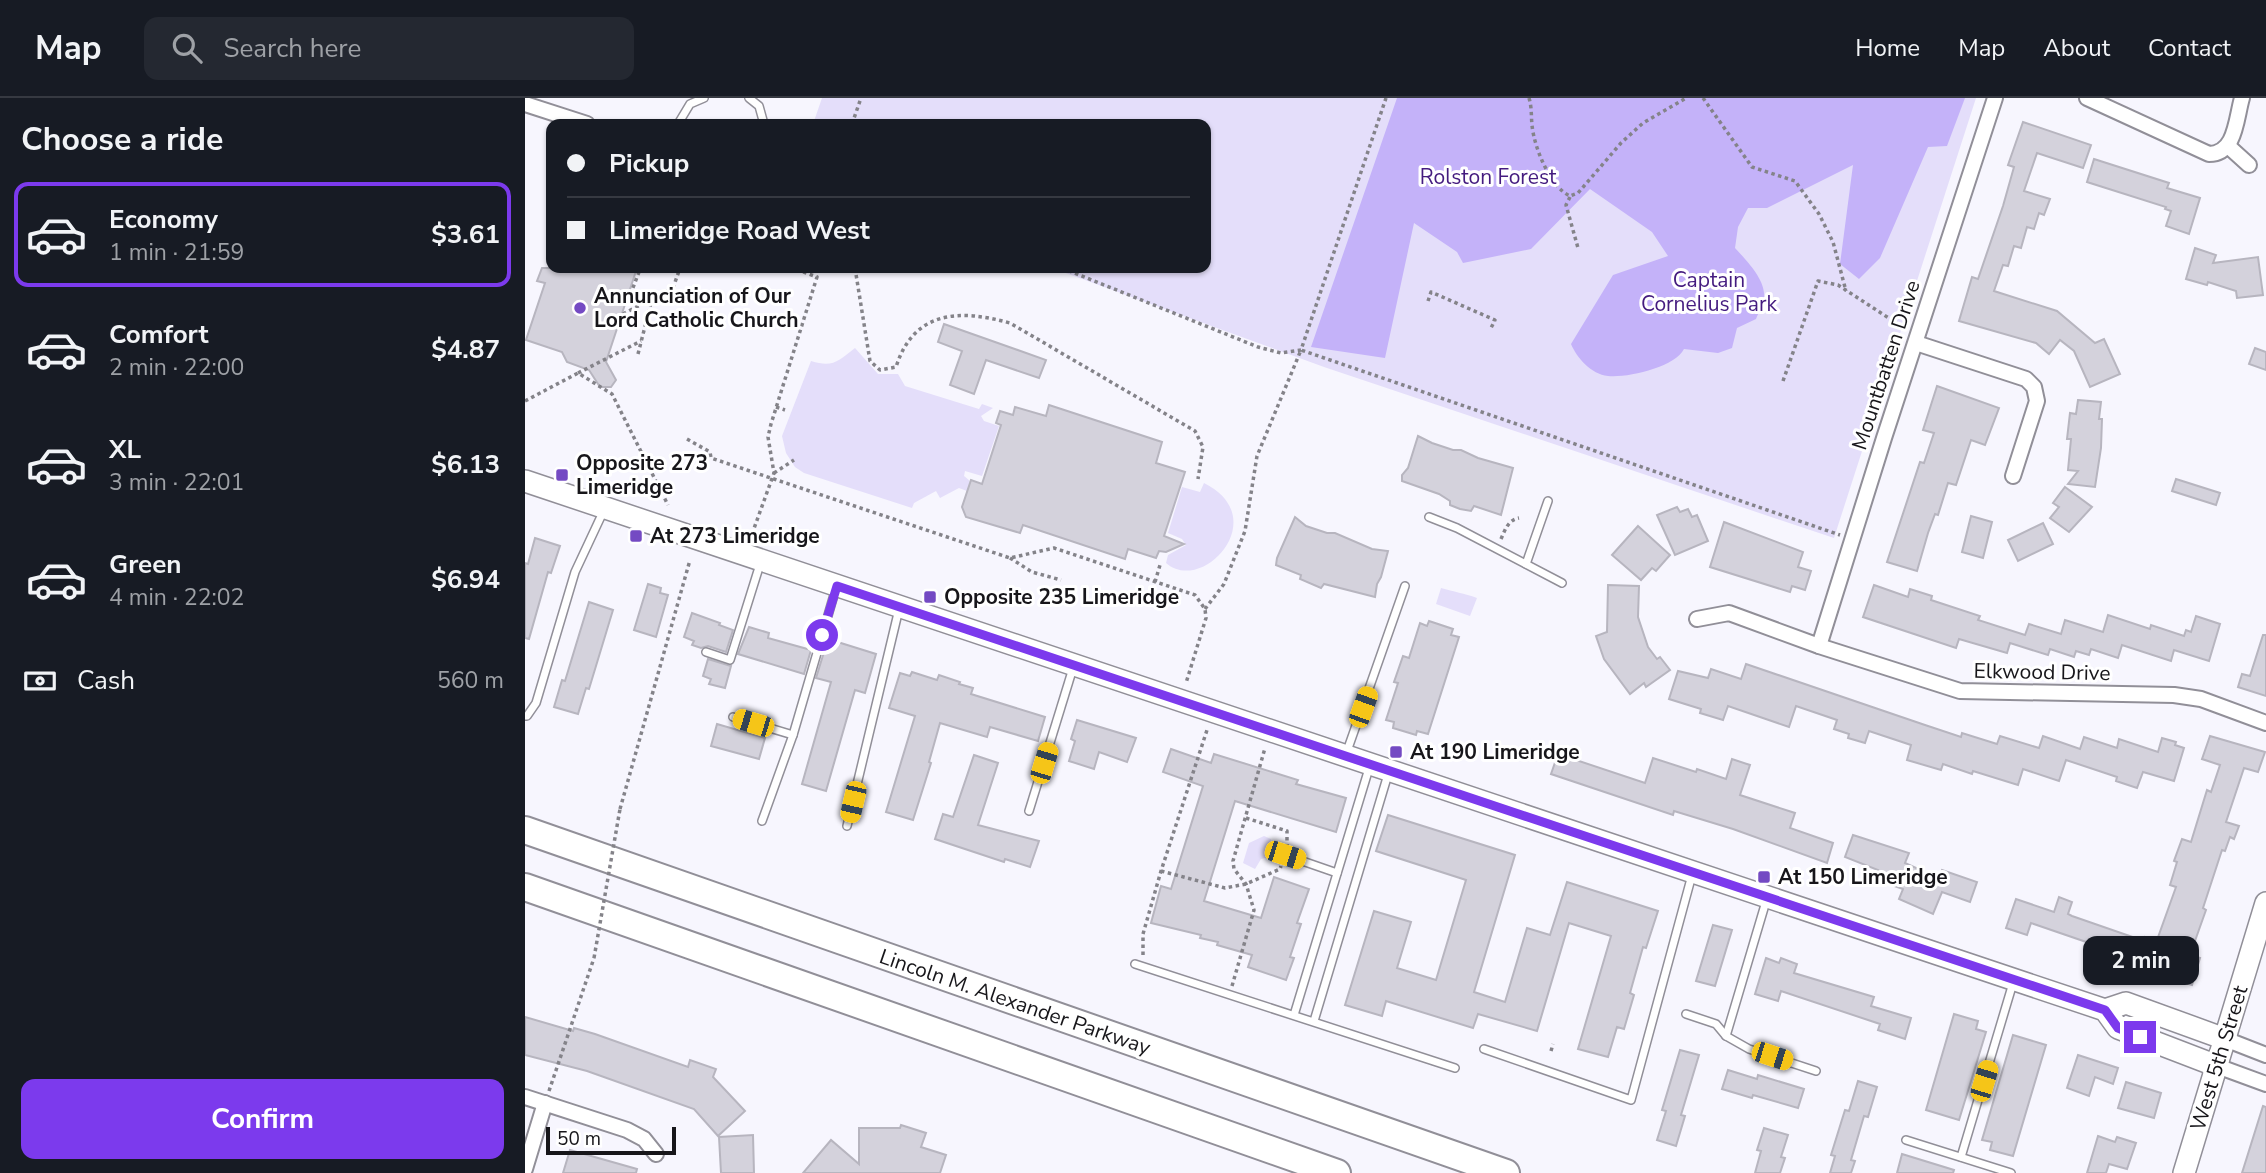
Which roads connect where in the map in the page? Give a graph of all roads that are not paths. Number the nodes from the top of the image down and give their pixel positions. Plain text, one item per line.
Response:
1 (704, 98) edge
2 (749, 98) edge
3 (1995, 98) edge
4 (2087, 98) edge
5 (2242, 98) edge
6 (532, 103) edge
7 (574, 119) edge
8 (681, 119) edge
9 (763, 119) edge
10 (2228, 146) junction
11 (2249, 165) dead end
12 (1917, 339) junction
13 (2013, 476) dead end
14 (525, 481) edge
15 (1548, 501) dead end
16 (605, 508) junction
17 (1429, 517) dead end
18 (761, 561) junction
19 (1527, 564) junction
20 (1562, 583) dead end
21 (837, 586) junction
22 (1405, 586) dead end
23 (900, 608) junction
24 (1697, 619) dead end
25 (1819, 646) junction
26 (706, 652) dead end
27 (1074, 666) junction
28 (525, 716) edge
29 (733, 717) dead end
30 (2266, 723) edge
31 (793, 735) junction
32 (1345, 756) junction
33 (1379, 767) junction
34 (1029, 811) dead end
35 (762, 821) dead end
36 (847, 826) dead end
37 (525, 830) edge
38 (1285, 855) road end
39 (1693, 872) junction
40 (1337, 873) junction
41 (525, 887) edge
42 (1767, 897) junction
43 (2266, 903) edge
44 (1135, 964) road end
45 (2014, 979) junction
46 (2105, 1010) junction
47 (1686, 1014) dead end
48 (1294, 1015) junction
49 (1314, 1021) junction
50 (1726, 1036) junction
51 (2225, 1039) junction
52 (1484, 1049) dead end
53 (2266, 1055) edge
54 (2217, 1066) junction
55 (1455, 1068) dead end
56 (1816, 1071) dead end
57 (2266, 1084) edge
58 (525, 1097) edge
59 (545, 1103) junction
60 (1906, 1140) dead end
61 (656, 1154) dead end
62 (1961, 1157) junction
63 (525, 1169) edge
64 (1337, 1173) edge
65 (1506, 1173) edge
66 (2011, 1173) edge
67 (2184, 1173) edge

1 - 8 lane
2 - 9 lane
3 - 12 street, Mountbatten Drive
4 - 10 street
5 - 10 street
6 - 7 street
10 - 11 street
12 - 13 street
12 - 25 street, Mountbatten Drive
14 - 16 street
15 - 19 lane
16 - 18 street
16 - 28 lane
17 - 19 lane
18 - 21 street
18 - 26 lane
19 - 20 lane
21 - 23 street
21 - 31 lane
22 - 32 lane
23 - 27 street
23 - 36 lane
24 - 25 street, Elkwood Drive
25 - 30 street, Elkwood Drive
27 - 32 street
27 - 34 lane
29 - 31 lane
31 - 35 lane
32 - 33 street
33 - 39 street
33 - 40 lane
33 - 49 lane
37 - 65 highway, Lincoln M. Alexander Parkway
38 - 40 lane
39 - 42 street
39 - 52 lane
40 - 48 lane
41 - 64 highway
42 - 45 street
42 - 50 lane
43 - 51 street, West 5th Street
44 - 48 lane
45 - 46 street
45 - 62 lane
46 - 51 street
46 - 54 street
47 - 50 lane
48 - 49 lane
49 - 55 lane
50 - 56 lane
51 - 53 street
51 - 54 street, West 5th Street
54 - 57 street
54 - 67 street, West 5th Street
58 - 59 street
59 - 61 street
59 - 63 street
60 - 62 lane
62 - 66 lane

